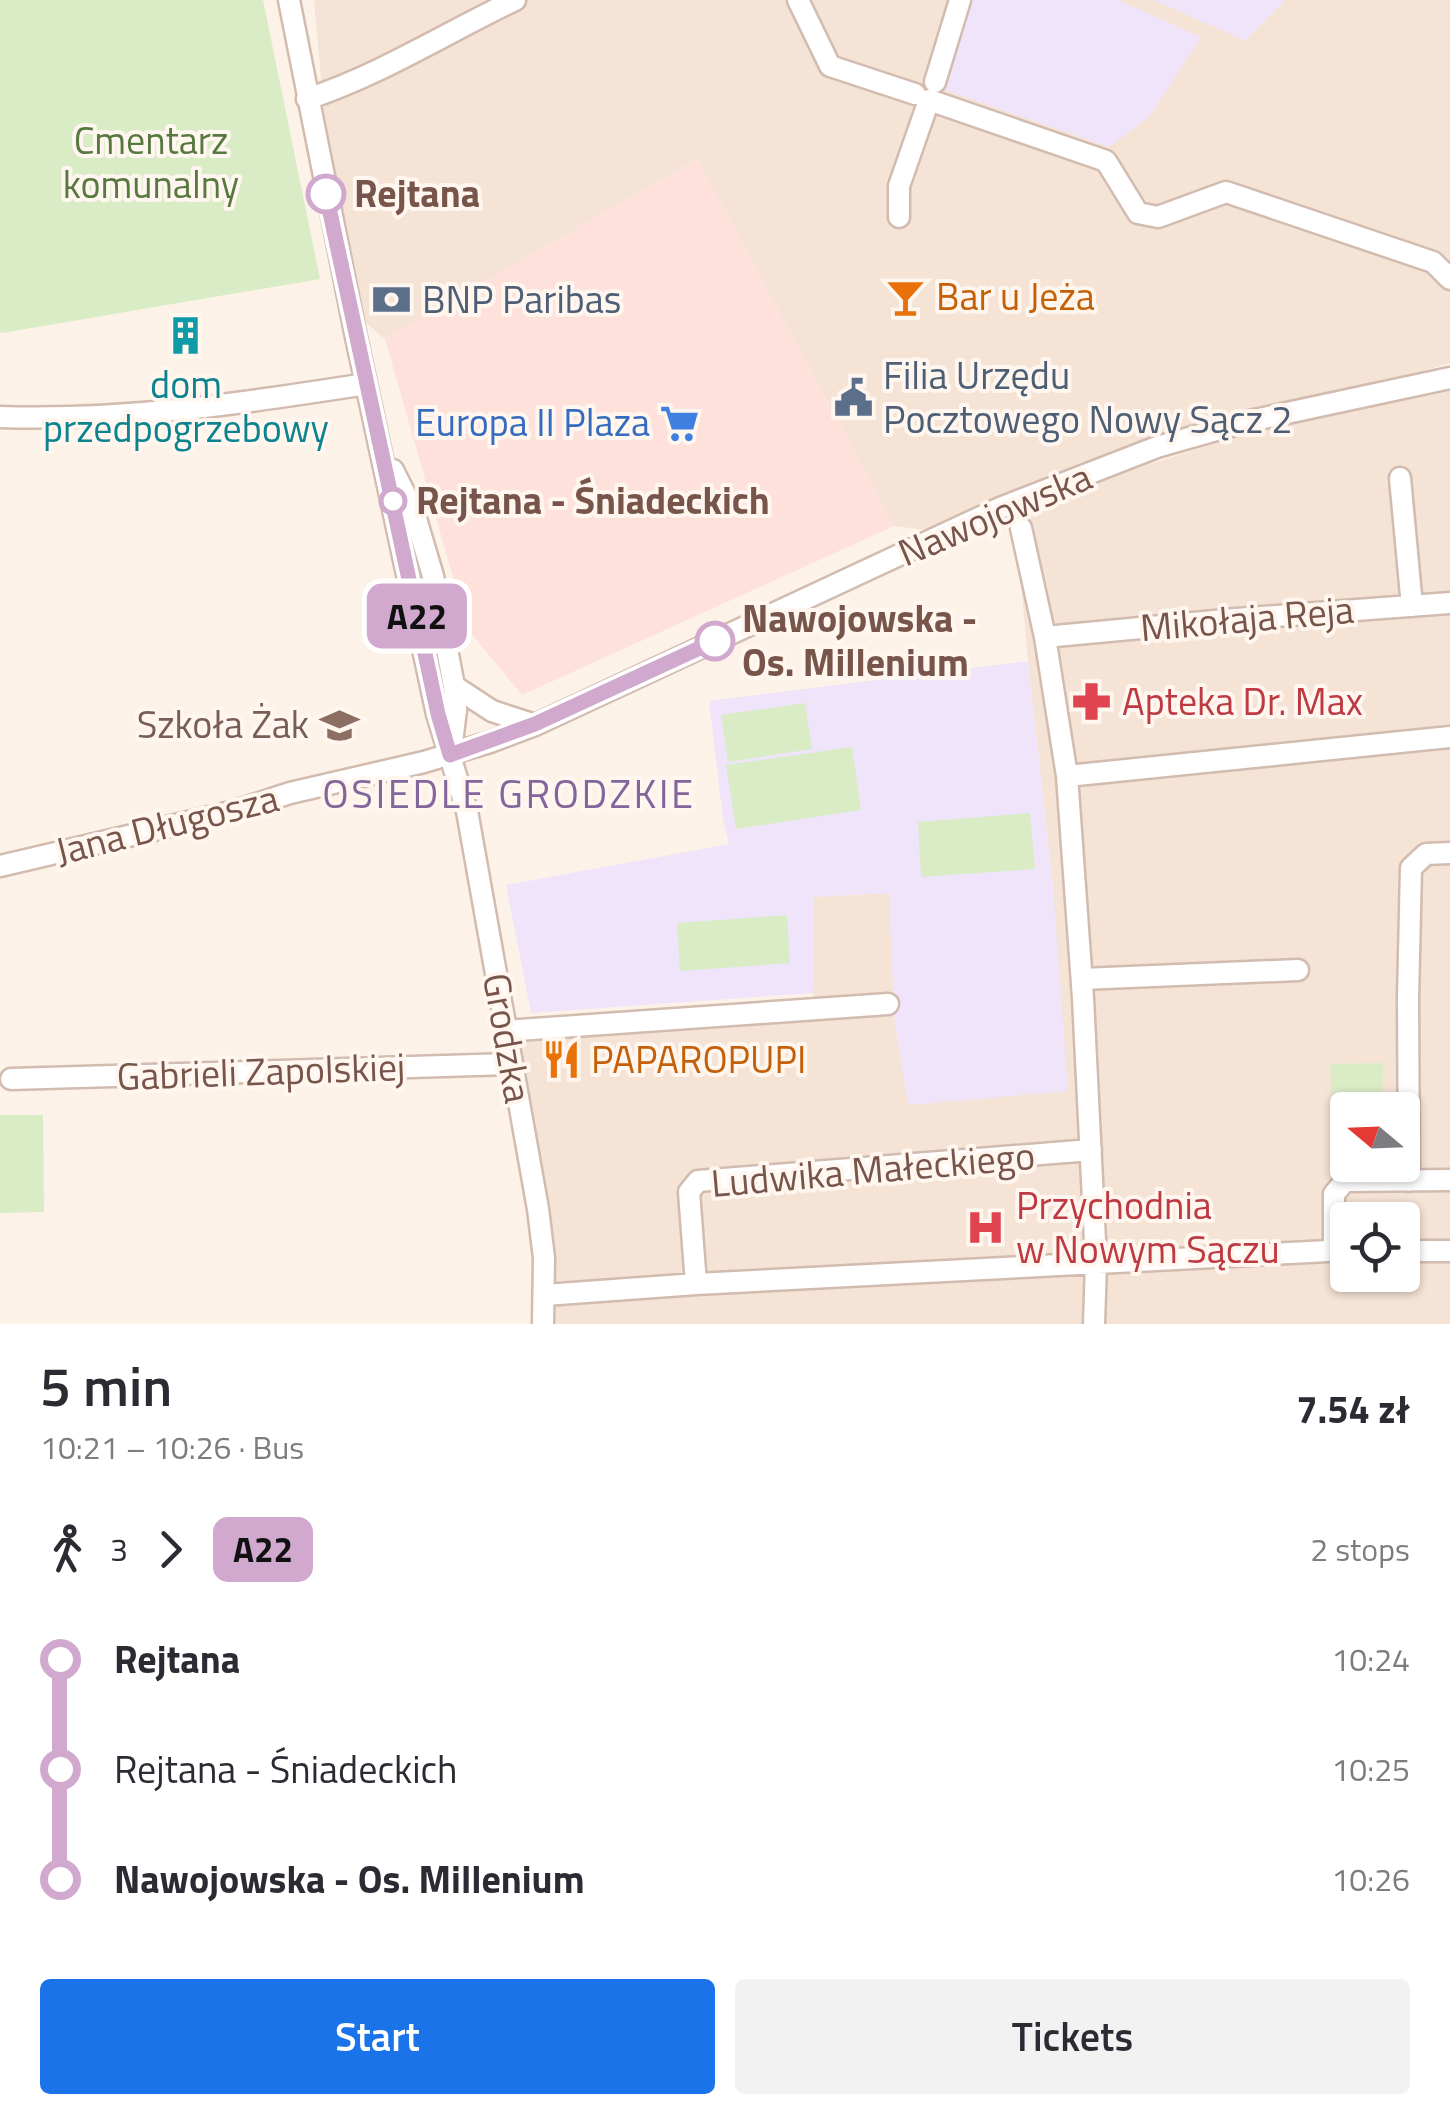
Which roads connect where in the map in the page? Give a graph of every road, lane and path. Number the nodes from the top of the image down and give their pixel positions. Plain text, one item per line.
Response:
1 (288, 0) edge
2 (515, 0) edge
3 (798, 0) edge
4 (960, 0) edge
5 (934, 82) dead end
6 (914, 94) dead end
7 (308, 98) junction
8 (899, 216) dead end
9 (1450, 279) edge
10 (1450, 378) edge
11 (366, 384) junction
12 (0, 416) edge
13 (380, 446) junction
14 (1400, 478) dead end
15 (1022, 528) dead end
16 (1450, 603) edge
17 (1412, 606) junction
18 (1045, 637) junction
19 (454, 686) junction
20 (535, 724) junction
21 (1450, 737) edge
22 (450, 755) junction
23 (1068, 776) junction
24 (1450, 853) edge
25 (0, 866) edge
26 (1298, 970) dead end
27 (1082, 979) junction
28 (888, 1004) dead end
29 (505, 1030) junction
30 (511, 1064) junction
31 (11, 1080) dead end
32 (1409, 1092) edge
33 (1090, 1150) junction
34 (1420, 1180) edge
35 (1450, 1180) edge
36 (1330, 1251) edge
37 (1420, 1251) edge
38 (1450, 1251) edge
39 (1096, 1262) junction
40 (696, 1284) junction
41 (545, 1294) junction
42 (544, 1324) edge
43 (1094, 1324) edge

1 - 7 street
2 - 7 street
3 - 6 street
4 - 5 street
7 - 11 street
8 - 9 street
10 - 20 street, Nawojowska
11 - 12 street
11 - 13 street
13 - 19 street
13 - 22 street, Grodzka
14 - 17 street
15 - 18 street
16 - 17 street, Mikołaja Reja
17 - 18 street, Mikołaja Reja
18 - 23 street
19 - 20 street
19 - 22 street
20 - 22 street, Nawojowska
21 - 23 street
22 - 25 street, Jana Długosza
22 - 29 street, Grodzka
23 - 27 street
24 - 32 street
26 - 27 street
27 - 33 street
28 - 29 street
29 - 30 street, Grodzka
30 - 31 street, Gabrieli Zapolskiej
30 - 41 street, Grodzka
33 - 39 street
33 - 40 street, Ludwika Małeckiego
34 - 35 street
36 - 39 street
37 - 38 street
39 - 40 street
39 - 43 street
40 - 41 street
41 - 42 street, Grodzka

